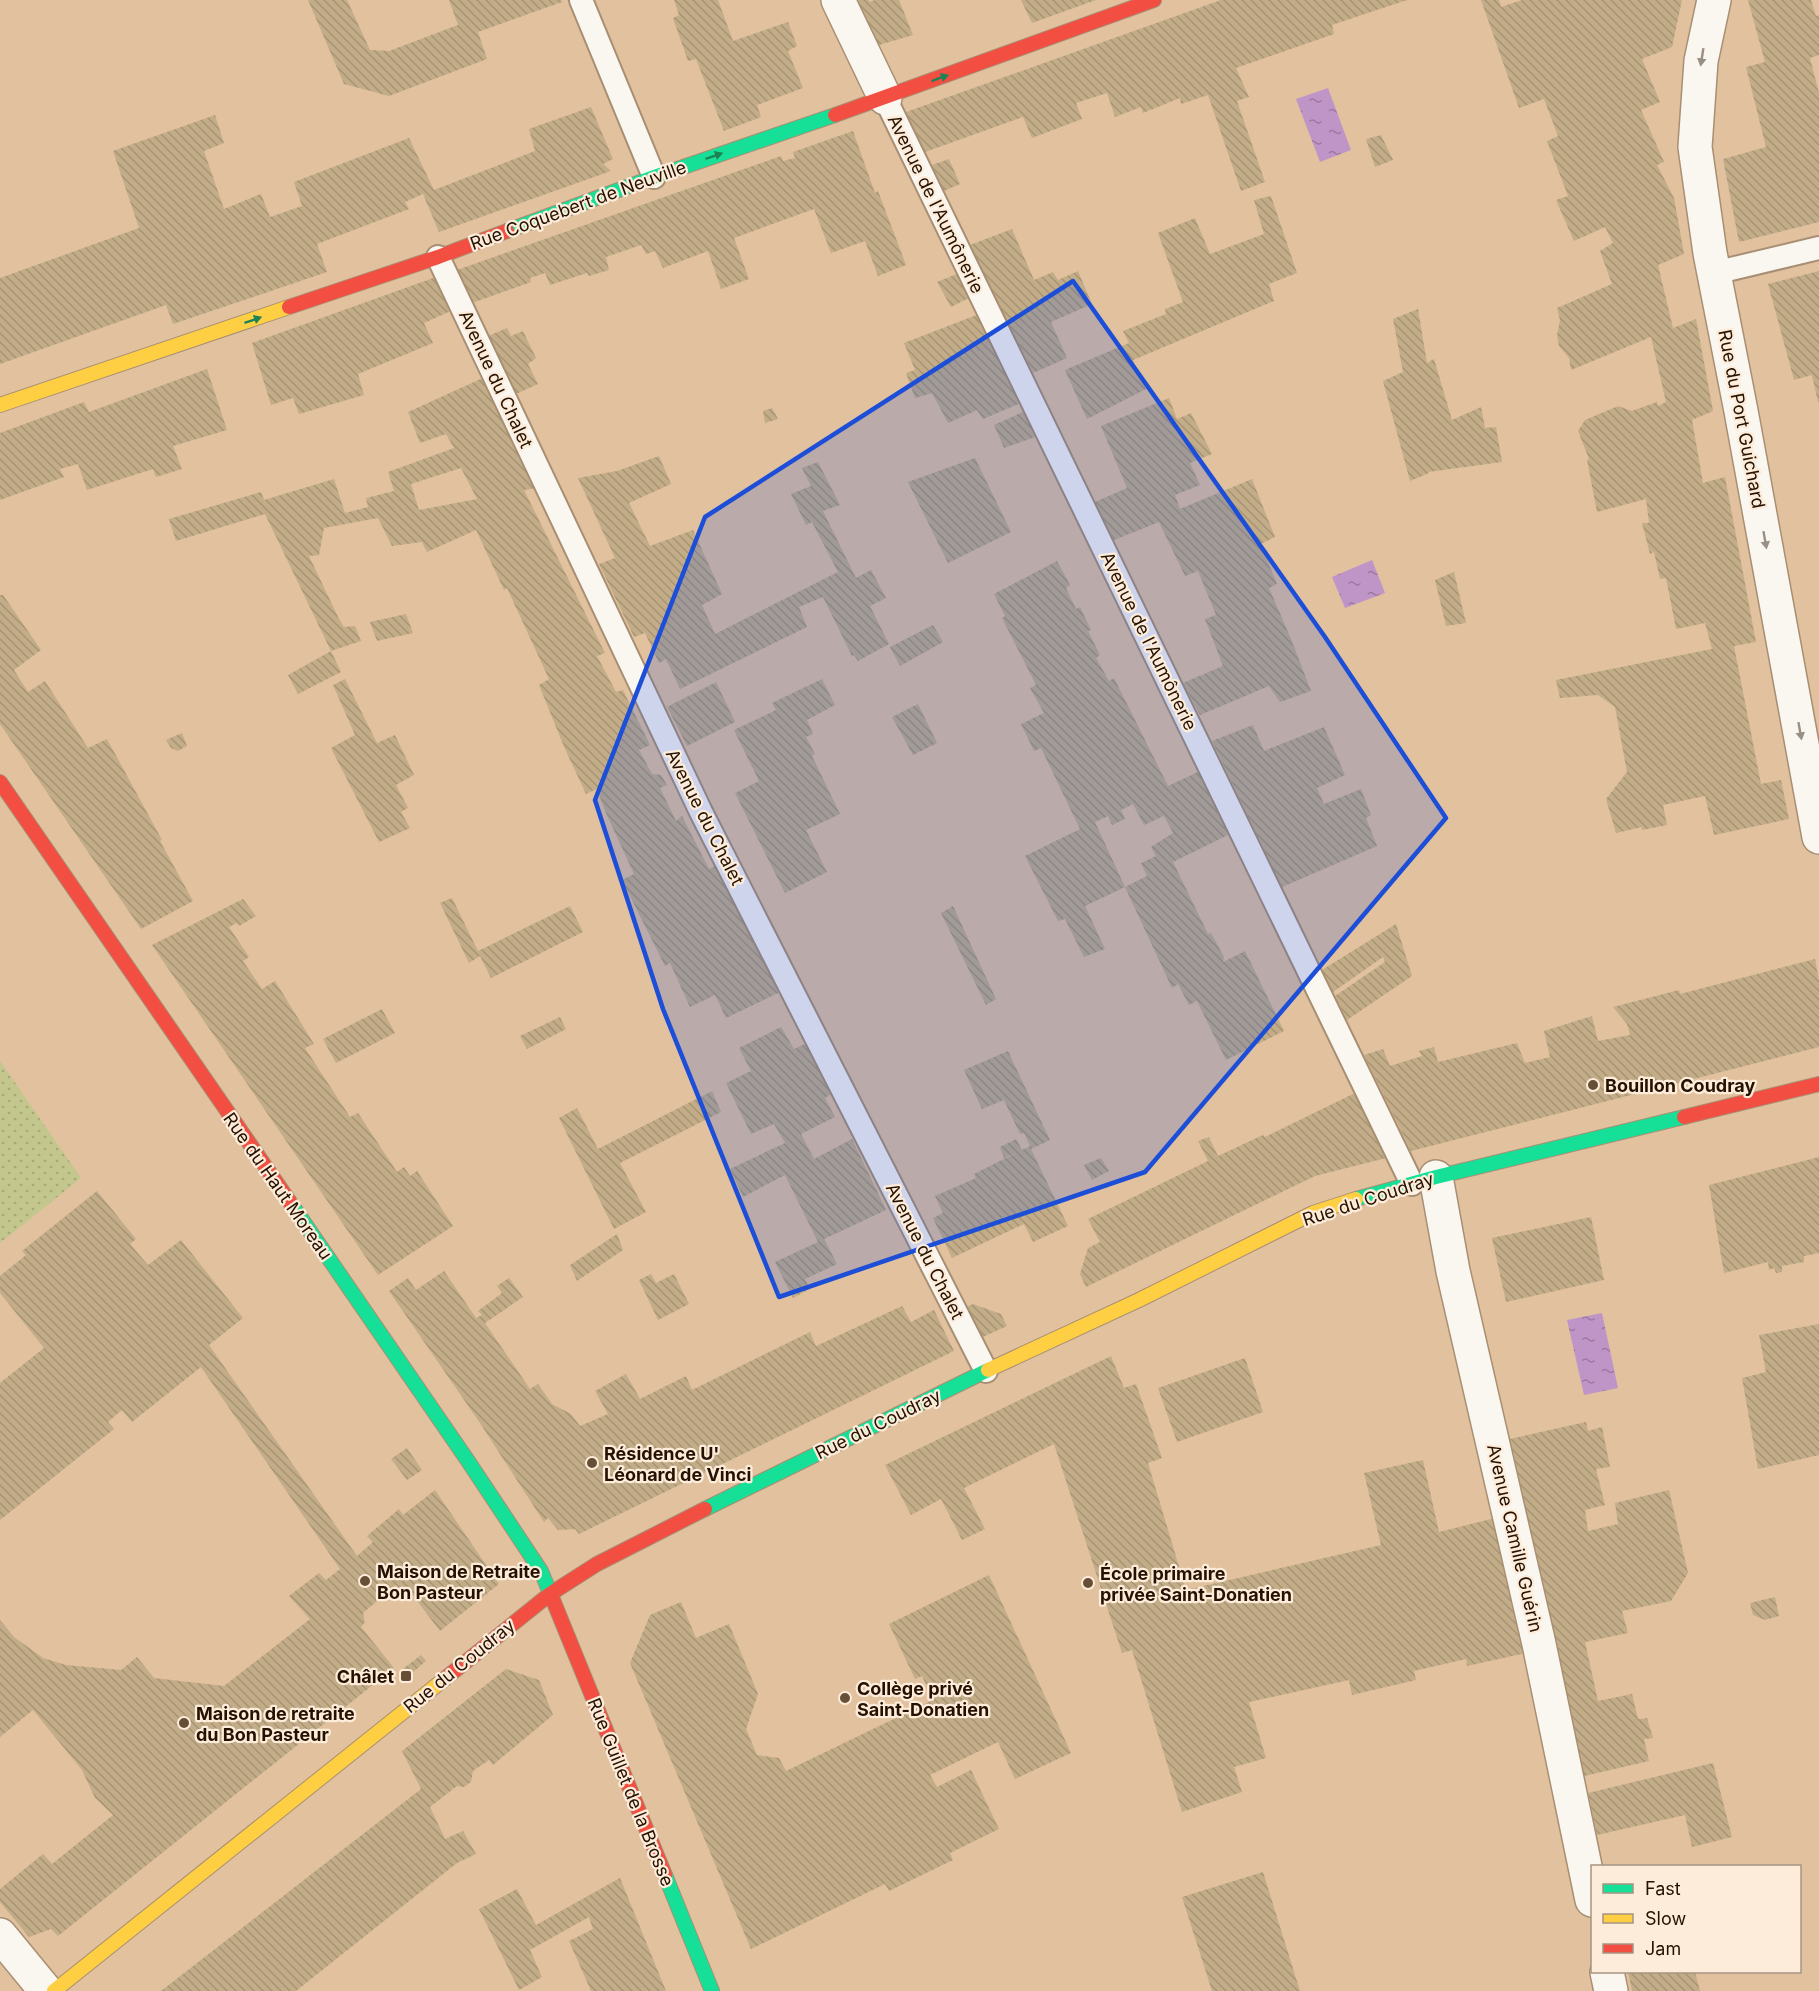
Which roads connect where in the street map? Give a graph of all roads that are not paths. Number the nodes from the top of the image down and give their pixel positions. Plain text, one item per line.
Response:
1 (581, 0) edge
2 (838, 0) edge
3 (1154, 0) edge
4 (1714, 0) edge
5 (885, 98) junction
6 (654, 177) junction
7 (1819, 248) edge
8 (438, 256) junction
9 (1714, 273) junction
10 (0, 405) edge
11 (0, 782) edge
12 (1819, 837) edge
13 (1819, 1084) edge
14 (1424, 1180) junction
15 (986, 1371) junction
16 (550, 1594) junction
17 (1591, 1891) edge
18 (0, 1935) edge
19 (1607, 1973) edge
20 (46, 1991) edge
21 (54, 1991) edge
22 (712, 1991) edge
23 (1611, 1991) edge

1 - 6 lane
2 - 5 street
5 -> 3 street, Rue Coquebert de Neuville
4 -> 9 street, Rue du Port Guichard
6 -> 5 street, Rue Coquebert de Neuville
5 - 14 lane, Avenue de l'Aumônerie
6 - 8 street, Rue Coquebert de Neuville
7 - 9 lane
10 -> 8 street, Rue Coquebert de Neuville
8 - 15 lane, Avenue du Chalet
9 -> 12 street, Rue du Port Guichard
11 - 16 street, Rue du Haut Moreau
13 - 14 street, Rue du Coudray
14 - 15 street, Rue du Coudray
14 - 17 street, Avenue Camille Guérin
15 - 16 street, Rue du Coudray
16 - 21 street, Rue du Coudray
16 - 22 street, Rue Guillet de la Brosse
18 - 20 street
19 - 23 street

